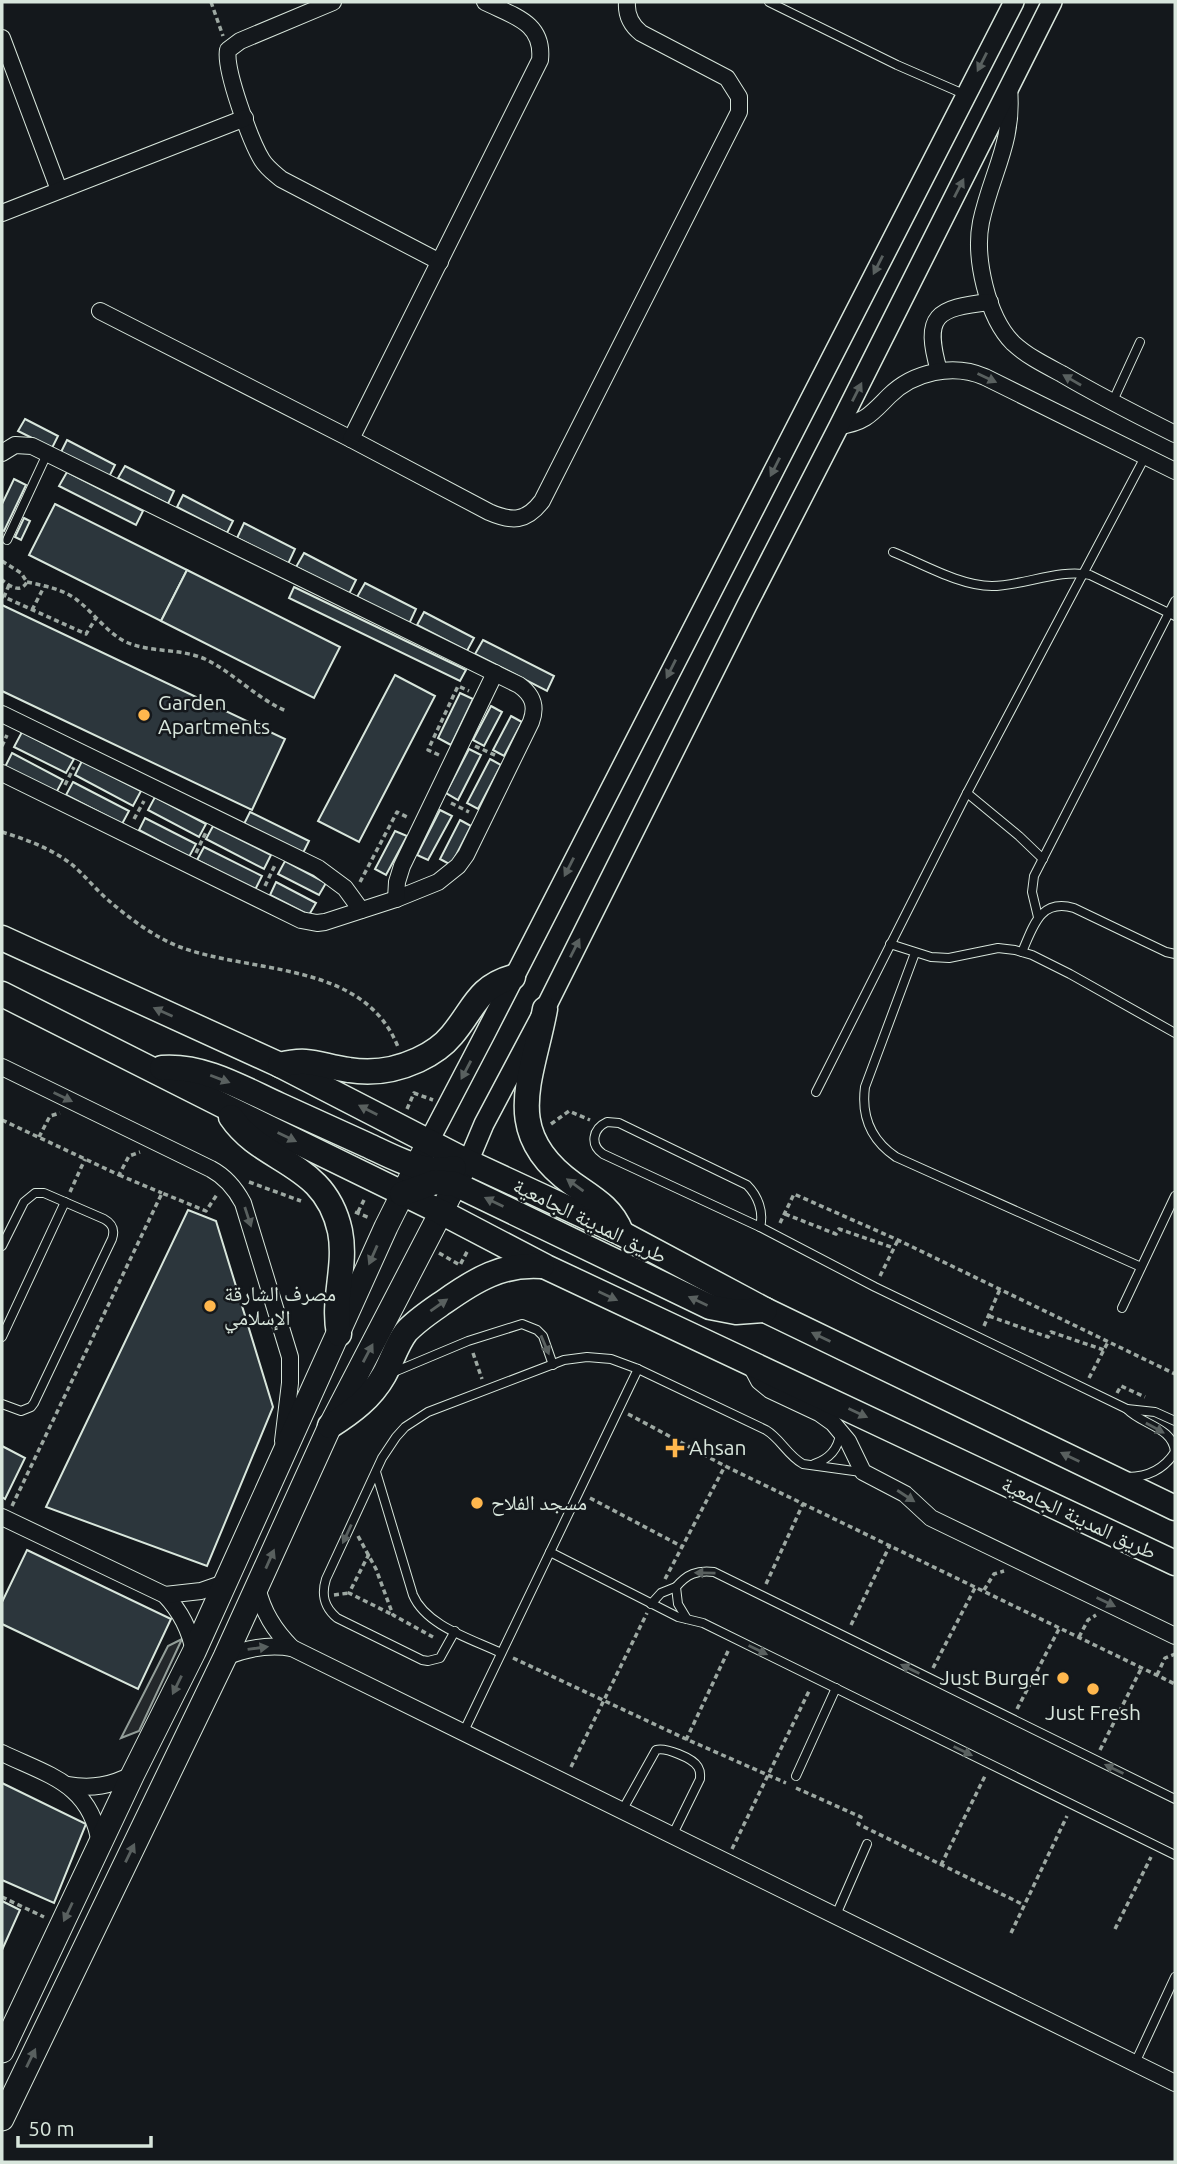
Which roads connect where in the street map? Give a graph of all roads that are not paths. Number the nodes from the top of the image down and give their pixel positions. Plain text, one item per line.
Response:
1 (333, 2) edge
2 (485, 2) edge
3 (627, 2) edge
4 (769, 2) edge
5 (791, 2) edge
6 (1014, 2) edge
7 (1052, 2) edge
8 (786, 11) junction
9 (2, 38) edge
10 (1009, 88) junction
11 (966, 95) junction
12 (245, 118) junction
13 (60, 190) junction
14 (2, 213) edge
15 (440, 262) junction
16 (990, 302) junction
17 (100, 312) dead end
18 (1140, 342) dead end
19 (939, 371) junction
20 (1112, 403) junction
21 (839, 426) junction
22 (1175, 434) edge
23 (351, 439) junction
24 (2, 453) edge
25 (47, 454) junction
26 (1146, 455) junction
27 (1175, 471) edge
28 (7, 540) dead end
29 (894, 552) dead end
30 (1084, 573) junction
31 (1175, 601) edge
32 (1172, 614) edge
33 (495, 673) junction
34 (2, 714) edge
35 (2, 773) edge
36 (967, 793) junction
37 (1043, 859) junction
38 (396, 899) junction
39 (357, 903) junction
40 (1038, 917) junction
41 (2, 938) edge
42 (890, 944) junction
43 (1022, 952) junction
44 (915, 953) junction
45 (1175, 954) edge
46 (513, 977) junction
47 (2, 994) edge
48 (545, 1009) junction
49 (1175, 1033) edge
50 (280, 1065) junction
51 (2, 1067) edge
52 (153, 1069) junction
53 (816, 1092) dead end
54 (226, 1107) junction
55 (429, 1141) junction
56 (468, 1161) junction
57 (416, 1166) junction
58 (455, 1184) junction
59 (402, 1194) junction
60 (1175, 1196) edge
61 (65, 1202) junction
62 (441, 1212) junction
63 (760, 1227) junction
64 (621, 1233) junction
65 (2, 1246) edge
66 (546, 1267) junction
67 (1141, 1267) junction
68 (1122, 1308) dead end
69 (765, 1310) junction
70 (339, 1334) junction
71 (2, 1337) edge
72 (750, 1362) junction
73 (553, 1365) junction
74 (638, 1369) junction
75 (378, 1384) junction
76 (2, 1404) edge
77 (1127, 1409) junction
78 (1175, 1421) edge
79 (330, 1426) junction
80 (841, 1431) junction
81 (1175, 1452) edge
82 (282, 1458) junction
83 (812, 1465) junction
84 (376, 1472) junction
85 (863, 1472) junction
86 (1111, 1477) junction
87 (1175, 1508) edge
88 (4, 1518) edge
89 (550, 1552) junction
90 (1175, 1563) edge
91 (224, 1583) junction
92 (257, 1587) junction
93 (676, 1587) junction
94 (165, 1595) junction
95 (651, 1604) junction
96 (687, 1619) junction
97 (455, 1631) junction
98 (1175, 1636) edge
99 (292, 1648) junction
100 (194, 1652) junction
101 (501, 1653) junction
102 (225, 1657) junction
103 (836, 1688) junction
104 (464, 1731) junction
105 (2, 1753) edge
106 (133, 1774) junction
107 (796, 1776) dead end
108 (67, 1784) junction
109 (1175, 1799) edge
110 (622, 1809) junction
111 (673, 1834) junction
112 (100, 1844) junction
113 (867, 1844) dead end
114 (1175, 1855) edge
115 (836, 1914) junction
116 (1175, 1977) edge
117 (2, 2051) edge
118 (1135, 2063) junction
119 (1175, 2082) edge
120 (2, 2119) edge

1 - 12 street
2 - 15 street
3 - 23 street
4 - 8 lane
5 - 8 lane
6 -> 11 street
7 - 10 street
8 - 11 lane
9 - 13 street
10 - 16 street
21 -> 10 street
11 -> 46 street
12 - 13 street
12 - 15 street
13 - 14 street
15 - 23 street
16 - 19 street
20 -> 16 street
17 - 23 street
18 - 20 lane
19 - 21 street
19 -> 26 street
20 - 22 street
48 -> 21 street
24 - 25 street
25 - 28 lane
25 - 33 street
26 - 27 street
26 - 30 lane
29 - 30 lane
30 - 32 lane
30 - 36 lane
31 - 32 lane
32 - 37 lane
33 - 38 street
33 - 38 street
34 - 39 street
35 - 39 street
36 - 37 lane
36 - 42 lane
37 - 40 lane
38 - 39 street
40 - 43 lane
40 - 45 lane
50 -> 41 main road, طريق المدينة الجامعية
42 - 44 lane
42 - 53 lane
43 - 44 lane
43 - 49 lane
44 - 67 lane
46 - 50 main road
46 -> 55 street
47 - 52 main road, طريق المدينة الجامعية
48 - 56 street
64 -> 48 main road
55 -> 50 main road, طريق المدينة الجامعية
51 -> 82 street
52 - 54 main road, طريق المدينة الجامعية
52 -> 57 main road
54 -> 59 main road, طريق المدينة الجامعية
54 - 70 main road
55 - 56 main road, طريق المدينة الجامعية
55 - 57 main road
56 - 57 main road
56 - 58 main road
56 - 64 main road, طريق المدينة الجامعية
57 - 59 main road
58 - 59 main road
58 - 62 main road
69 -> 58 main road
59 - 62 main road, طريق المدينة الجامعية
59 -> 70 main road
60 - 67 lane
61 - 65 lane
61 - 71 lane
61 - 76 lane
62 - 66 main road, طريق المدينة الجامعية
79 -> 62 main road
63 - 63 lane
63 - 77 lane
64 - 69 main road, طريق المدينة الجامعية
66 -> 72 main road, طريق المدينة الجامعية
75 -> 66 main road
67 - 68 lane
86 -> 69 main road, طريق المدينة الجامعية
70 - 82 main road
72 - 80 street
72 -> 90 main road, طريق المدينة الجامعية
73 - 74 lane
75 -> 73 lane
73 - 84 lane
74 - 83 lane
74 - 89 lane
75 - 79 main road
77 - 78 lane
77 -> 81 lane
92 -> 79 main road
80 - 83 lane
80 - 85 street
81 - 86 lane
82 - 91 main road
83 - 85 lane
84 - 97 lane
84 -> 97 lane
85 -> 98 street
86 - 87 main road, طريق المدينة الجامعية
88 - 94 street
89 - 95 lane
89 - 101 lane
91 - 94 street
91 - 100 main road
92 - 99 street
92 - 102 main road
93 - 95 lane
93 - 96 lane
109 -> 93 lane
94 - 100 street
95 - 96 lane
96 -> 103 lane
97 - 101 lane
102 -> 99 street
99 - 104 street
100 -> 106 main road
101 - 104 lane
120 -> 102 main road
103 - 107 lane
103 -> 114 lane
104 - 110 street
105 - 108 street
106 - 108 street
106 - 112 main road
108 - 112 street
110 - 111 street
110 - 111 lane
111 - 115 street
112 -> 117 main road
113 - 115 lane
115 - 118 street
116 - 118 lane
118 - 119 street

